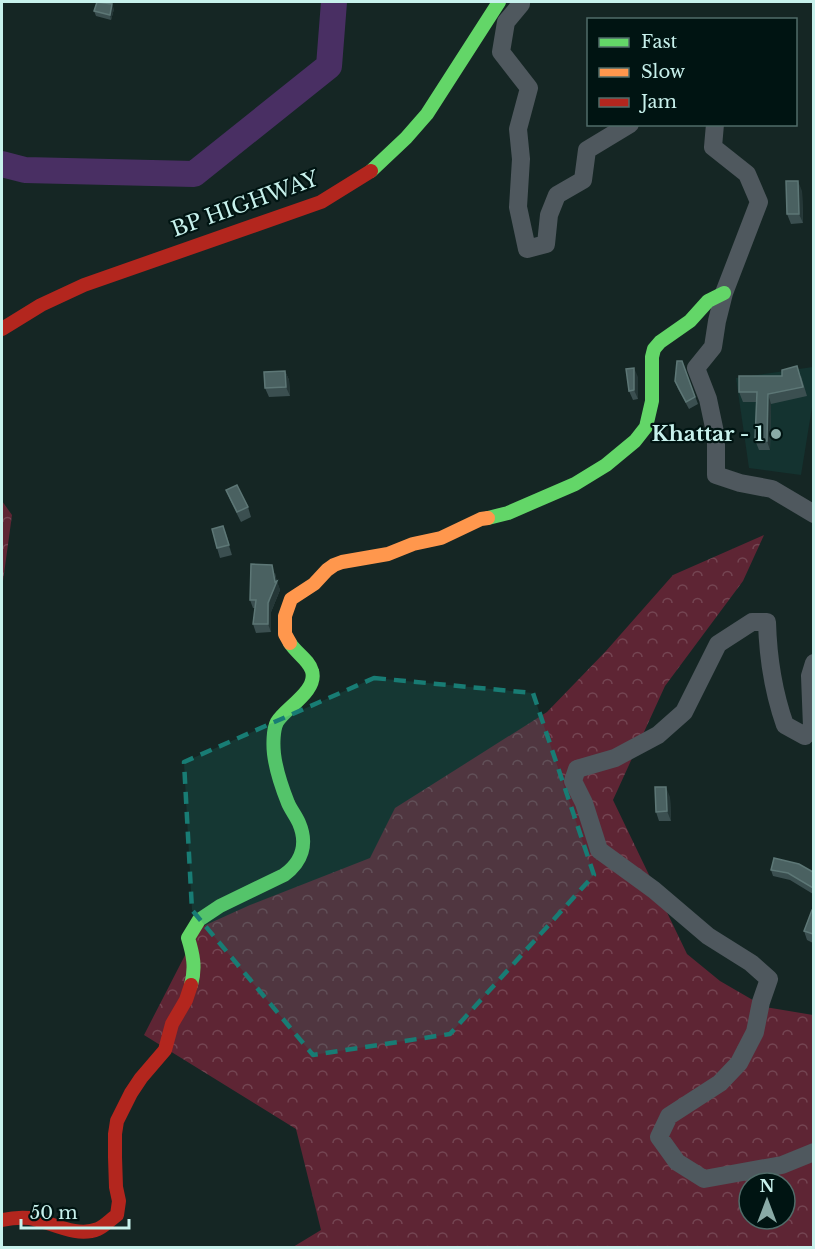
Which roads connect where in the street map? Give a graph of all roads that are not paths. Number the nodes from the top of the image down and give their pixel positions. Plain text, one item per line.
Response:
1 (499, 2) edge
2 (521, 2) edge
3 (627, 126) edge
4 (714, 126) edge
5 (724, 293) junction
6 (2, 329) edge
7 (813, 514) edge
8 (813, 663) edge
9 (813, 1152) edge
10 (2, 1220) edge

1 - 6 main road, BP HIGHWAY
2 - 3 street
4 - 5 street
5 - 7 street
5 - 10 main road
8 - 9 street

